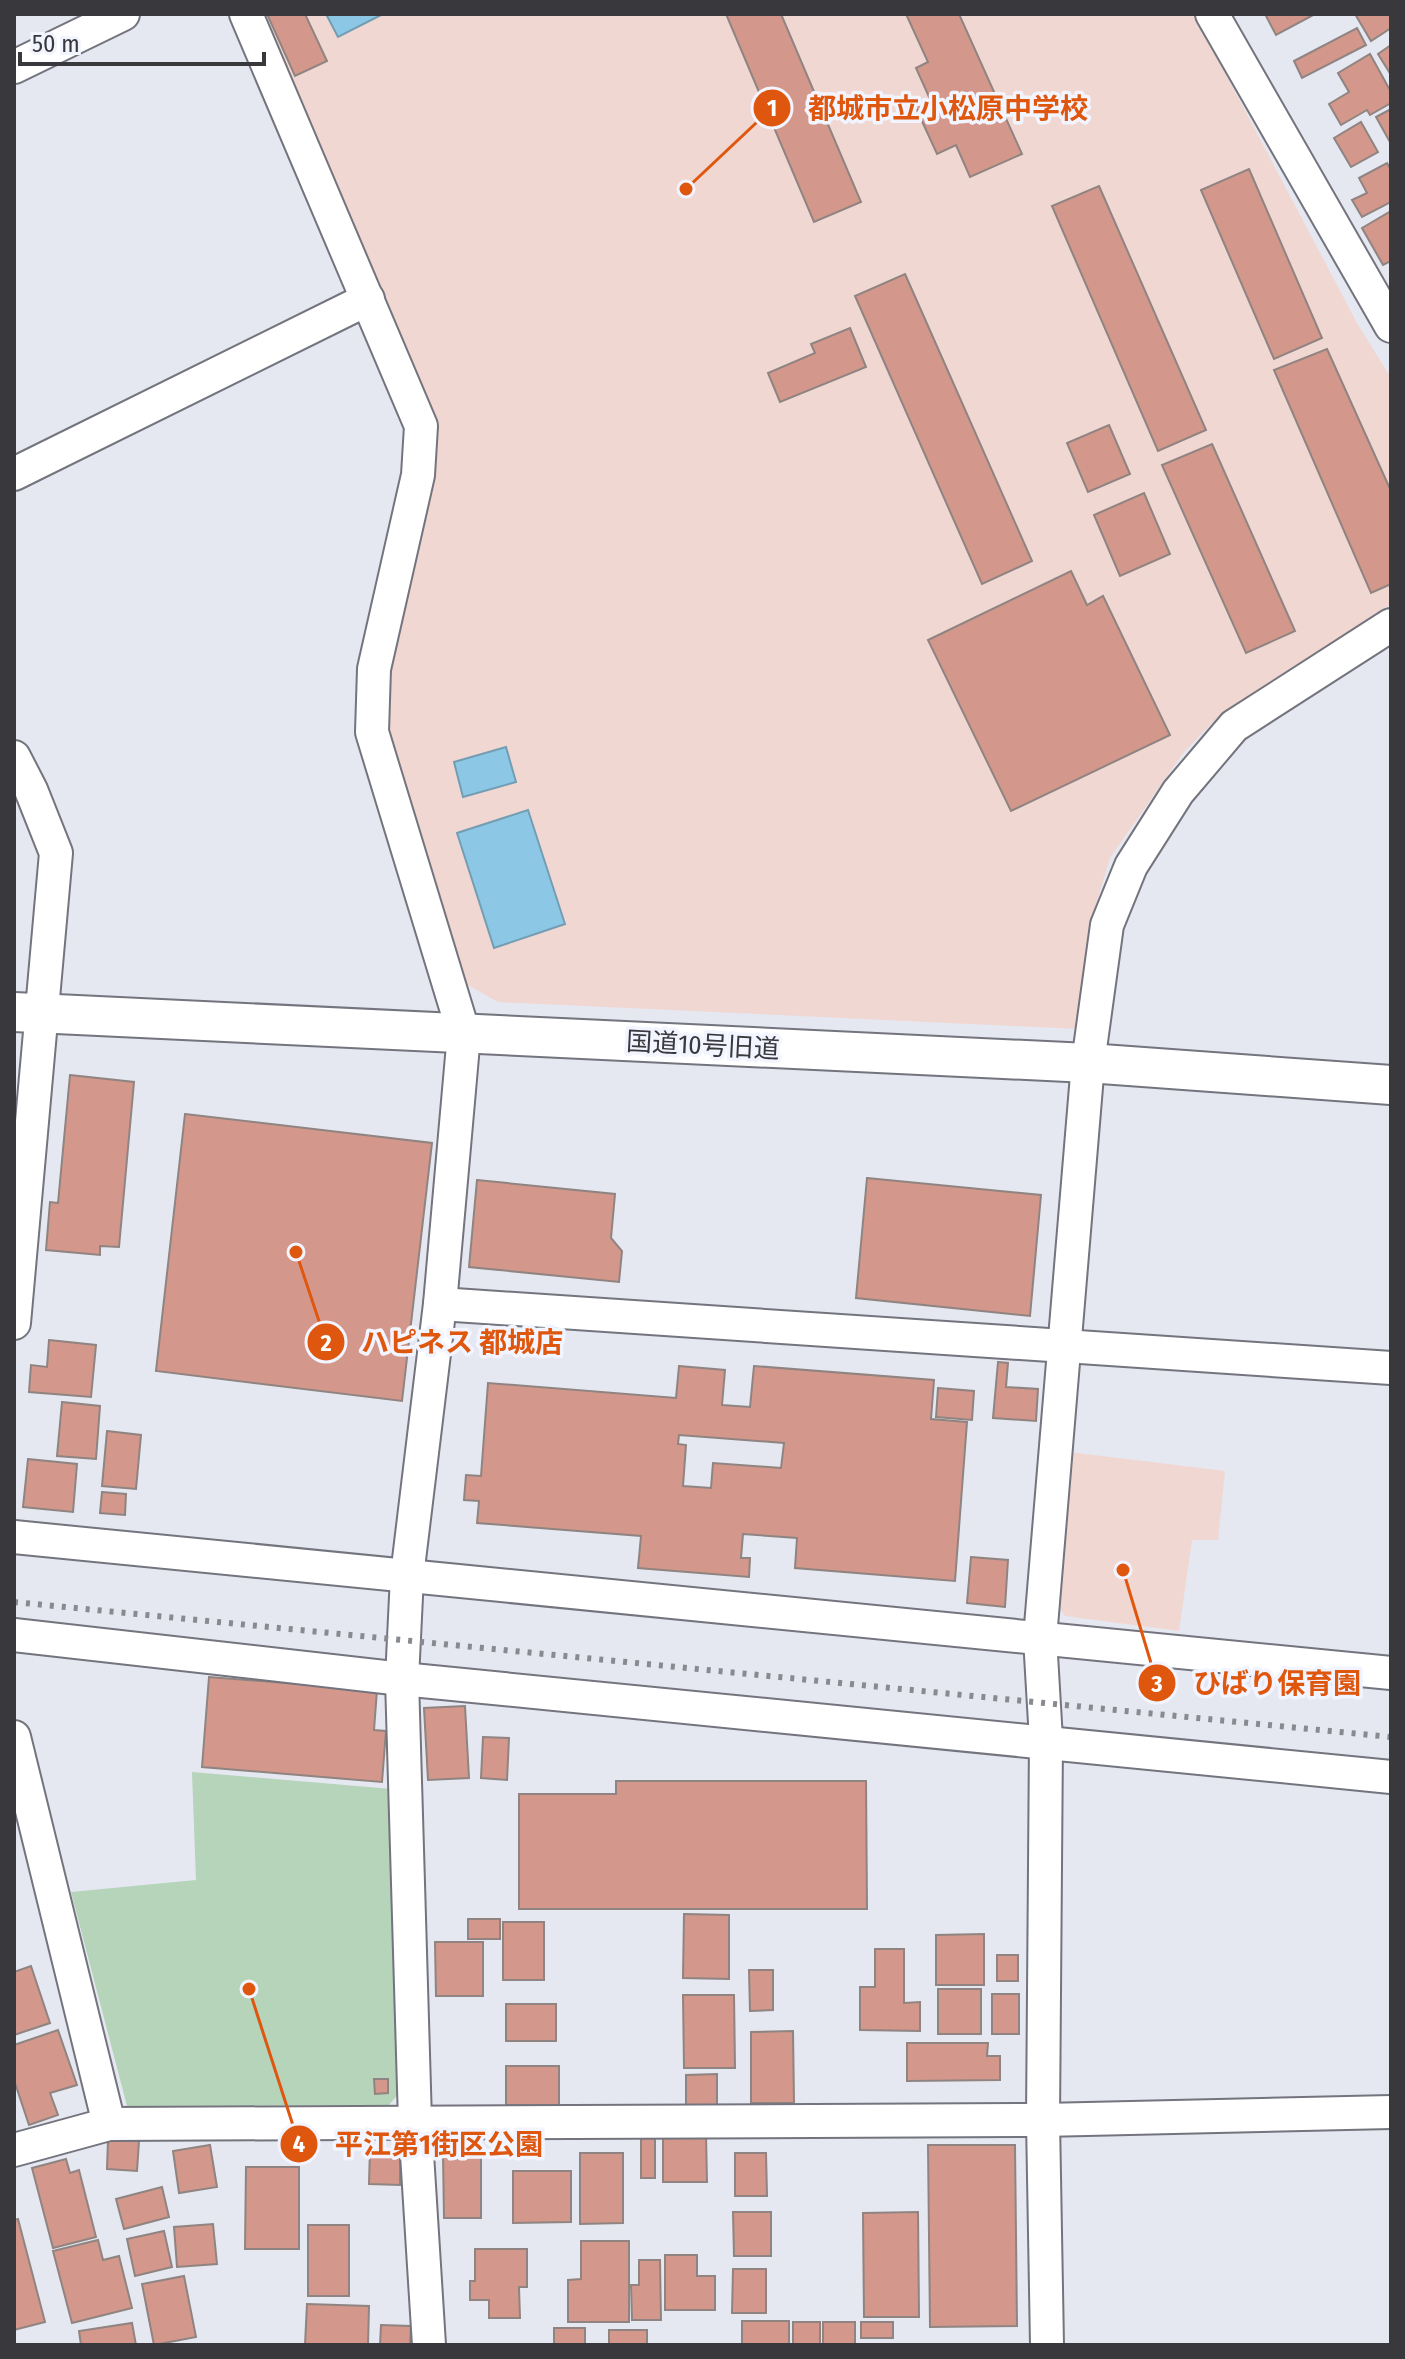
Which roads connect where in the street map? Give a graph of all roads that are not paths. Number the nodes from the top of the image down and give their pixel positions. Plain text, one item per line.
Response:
1 (123, 14) edge
2 (246, 14) edge
3 (1212, 14) edge
4 (14, 67) edge
5 (368, 299) junction
6 (1386, 308) edge
7 (14, 474) edge
8 (1391, 625) edge
9 (14, 757) edge
10 (28, 1012) edge
11 (464, 1034) junction
12 (1088, 1063) junction
13 (1391, 1085) edge
14 (440, 1304) junction
15 (14, 1323) edge
16 (1062, 1346) junction
17 (1391, 1368) edge
18 (14, 1537) edge
19 (407, 1576) junction
20 (14, 1635) edge
21 (1040, 1638) junction
22 (1391, 1673) edge
23 (402, 1679) junction
24 (14, 1737) edge
25 (1046, 1740) junction
26 (1391, 1777) edge
27 (1391, 2112) edge
28 (1043, 2120) junction
29 (415, 2122) junction
30 (109, 2124) junction
31 (14, 2150) edge
32 (429, 2345) edge
33 (1047, 2345) edge

1 - 4 street
2 - 5 street
3 - 6 street
5 - 7 street
5 - 11 street
8 - 12 street
9 - 10 street
10 - 11 street, 国道10号旧道
10 - 15 street
11 - 12 street, 国道10号旧道
11 - 14 street
12 - 13 street, 国道10号旧道
12 - 16 street
14 - 16 street
14 - 19 street
16 - 17 street
16 - 21 street
18 - 19 street
19 - 21 street
19 - 23 street
20 - 23 street
21 - 22 street
21 - 25 street
23 - 25 street
23 - 29 street
24 - 30 street
25 - 26 street
25 - 28 street
27 - 28 street
28 - 29 street
28 - 33 street
29 - 30 street
29 - 32 street
30 - 31 street

